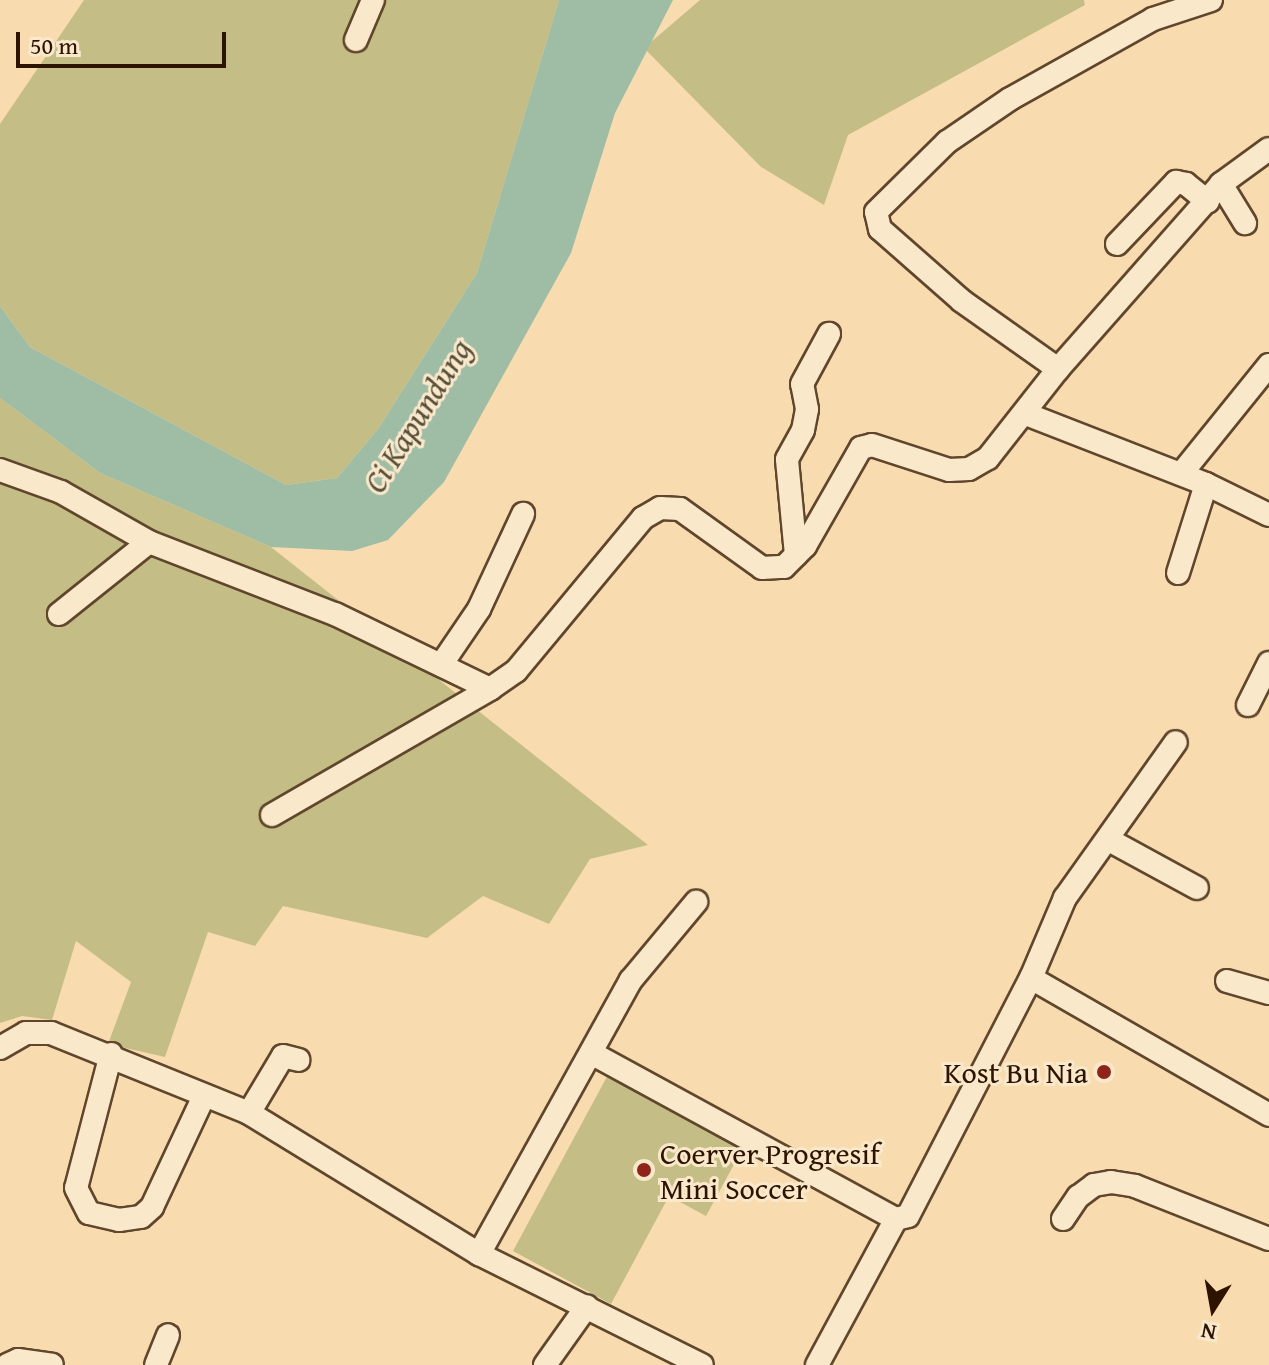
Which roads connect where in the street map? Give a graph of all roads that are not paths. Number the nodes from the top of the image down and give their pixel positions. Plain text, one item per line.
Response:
1 (373, 0) edge
2 (1211, 0) edge
3 (356, 40) dead end
4 (1269, 149) edge
5 (1214, 193) junction
6 (1245, 223) dead end
7 (1117, 244) dead end
8 (829, 334) dead end
9 (1269, 365) edge
10 (1058, 369) junction
11 (1026, 414) junction
12 (0, 470) edge
13 (1181, 474) junction
14 (1206, 484) junction
15 (523, 514) dead end
16 (1269, 515) edge
17 (149, 542) junction
18 (796, 555) junction
19 (1178, 573) dead end
20 (59, 614) dead end
21 (1269, 663) edge
22 (441, 665) junction
23 (490, 689) junction
24 (1248, 705) dead end
25 (1176, 742) dead end
26 (272, 815) dead end
27 (1109, 840) junction
28 (1197, 888) dead end
29 (696, 902) dead end
30 (1031, 978) junction
31 (1227, 981) dead end
32 (1269, 993) edge
33 (0, 1048) edge
34 (111, 1054) junction
35 (593, 1054) junction
36 (299, 1060) dead end
37 (204, 1096) junction
38 (249, 1113) junction
39 (1269, 1115) edge
40 (896, 1219) junction
41 (1063, 1219) dead end
42 (1269, 1239) edge
43 (479, 1254) junction
44 (587, 1306) junction
45 (168, 1335) dead end
46 (7, 1365) edge
47 (52, 1365) edge
48 (156, 1365) edge
49 (545, 1365) edge
50 (702, 1365) edge
51 (817, 1365) edge

1 - 3 street
2 - 10 street
4 - 5 street
5 - 6 street
5 - 7 street
5 - 10 street
8 - 18 street
9 - 13 street
10 - 11 street
11 - 13 street
11 - 18 street
12 - 17 street
13 - 14 street
14 - 16 street
14 - 19 street
15 - 22 street
17 - 20 street
17 - 22 street
18 - 23 street
21 - 24 street
22 - 23 street
23 - 26 street
25 - 27 street
27 - 28 street
27 - 30 street
29 - 35 street
30 - 39 street
30 - 40 street
31 - 32 street
33 - 34 street
34 - 37 street
34 - 37 street
35 - 40 street
35 - 43 street
36 - 38 street
37 - 38 street
38 - 43 street
40 - 51 street
41 - 42 street
43 - 44 street
44 - 49 street
44 - 50 street
45 - 48 street
46 - 47 street

